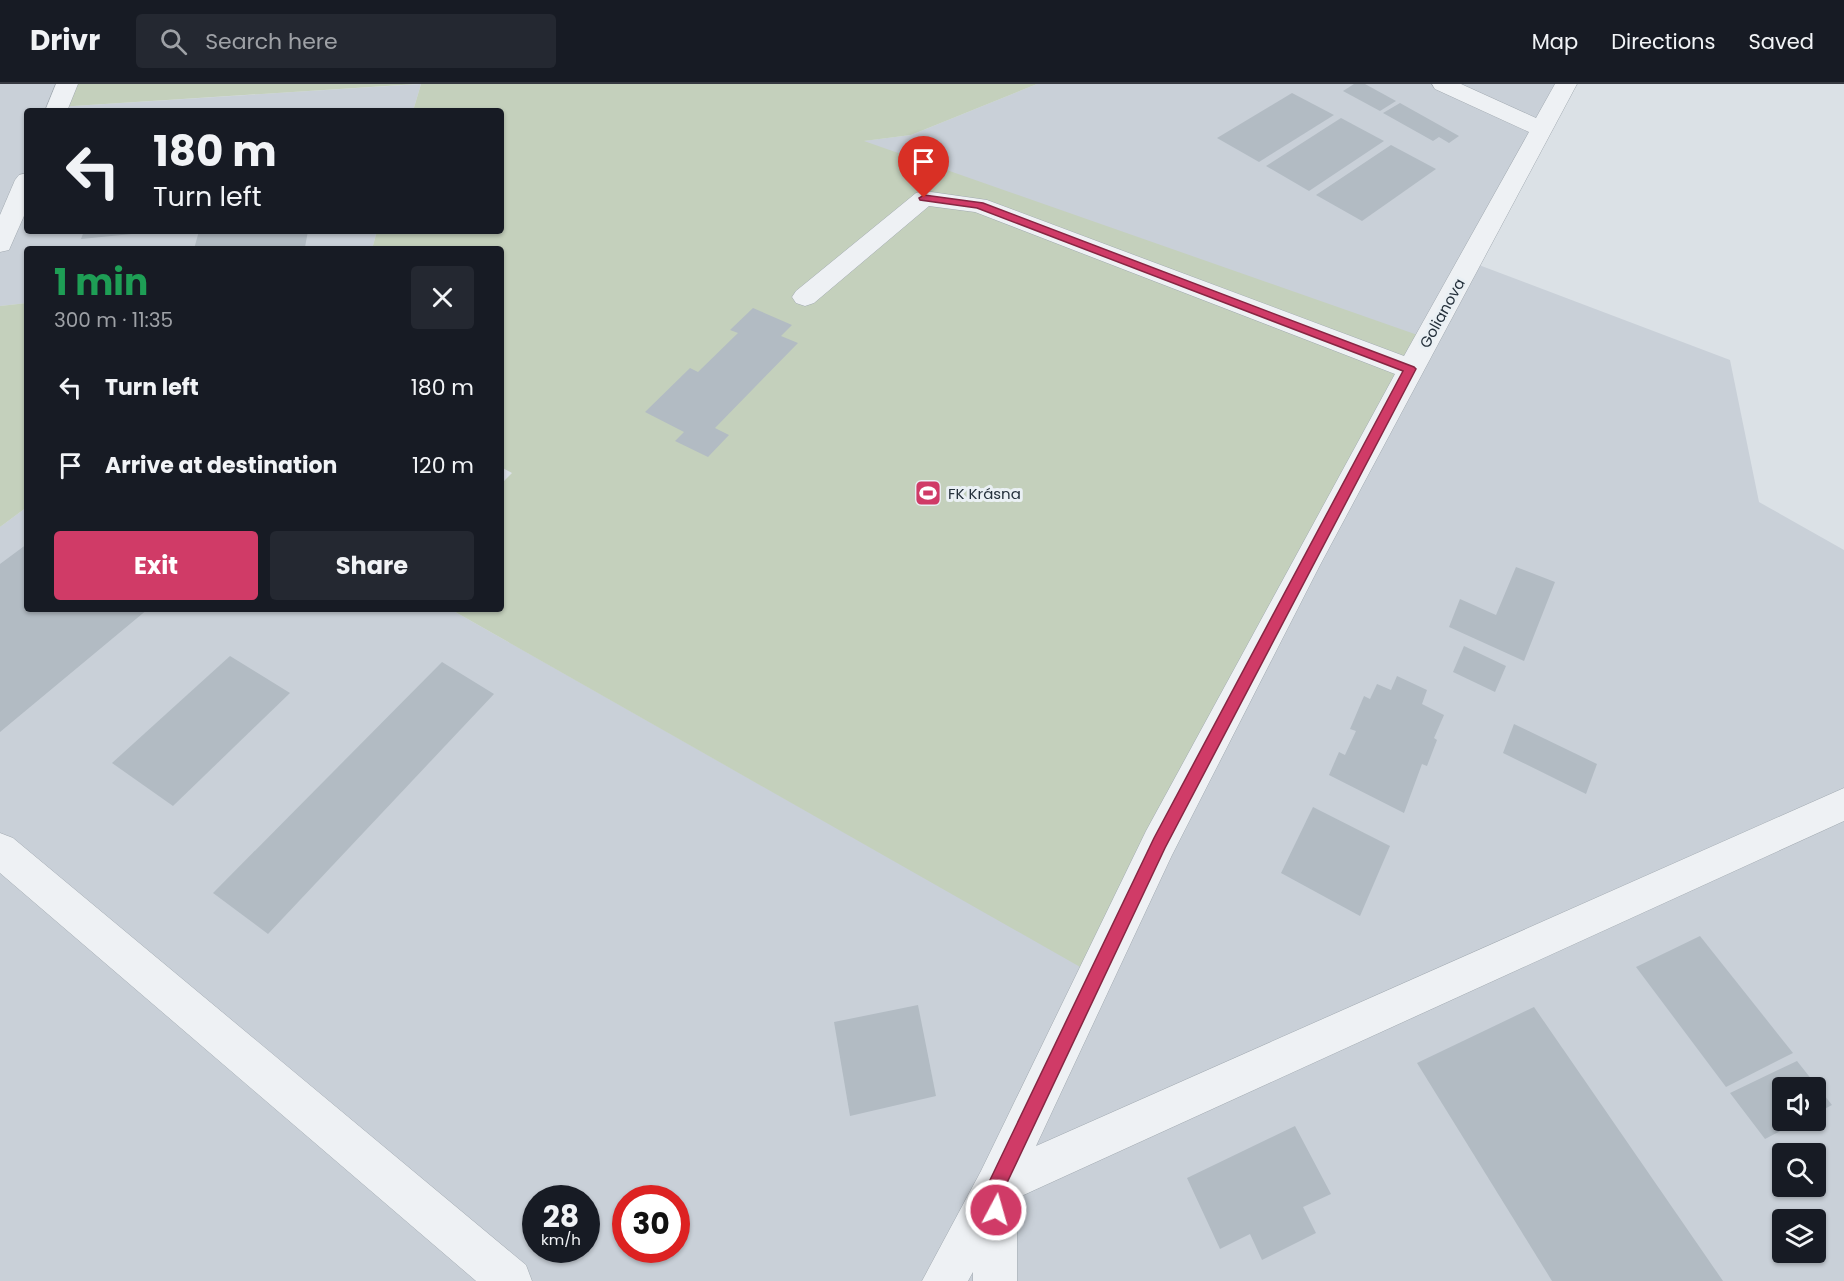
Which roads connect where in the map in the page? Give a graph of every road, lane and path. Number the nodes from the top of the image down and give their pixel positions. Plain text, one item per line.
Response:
1 (67, 84) edge
2 (1443, 84) edge
3 (1566, 84) edge
4 (57, 108) edge
5 (1543, 130) junction
6 (24, 185) edge
7 (6, 217) edge
8 (0, 244) edge
9 (805, 297) dead end
10 (1410, 369) junction
11 (1844, 804) edge
12 (0, 850) edge
13 (996, 1186) junction
14 (510, 1281) edge
15 (944, 1281) edge
16 (995, 1281) edge

1 - 4 street
2 - 5 street
3 - 5 street, Golianova
5 - 10 street, Golianova
6 - 7 street
7 - 8 street
9 - 10 street
10 - 13 street, Golianova
11 - 13 street
12 - 14 street
13 - 15 street, Golianova
13 - 16 street

